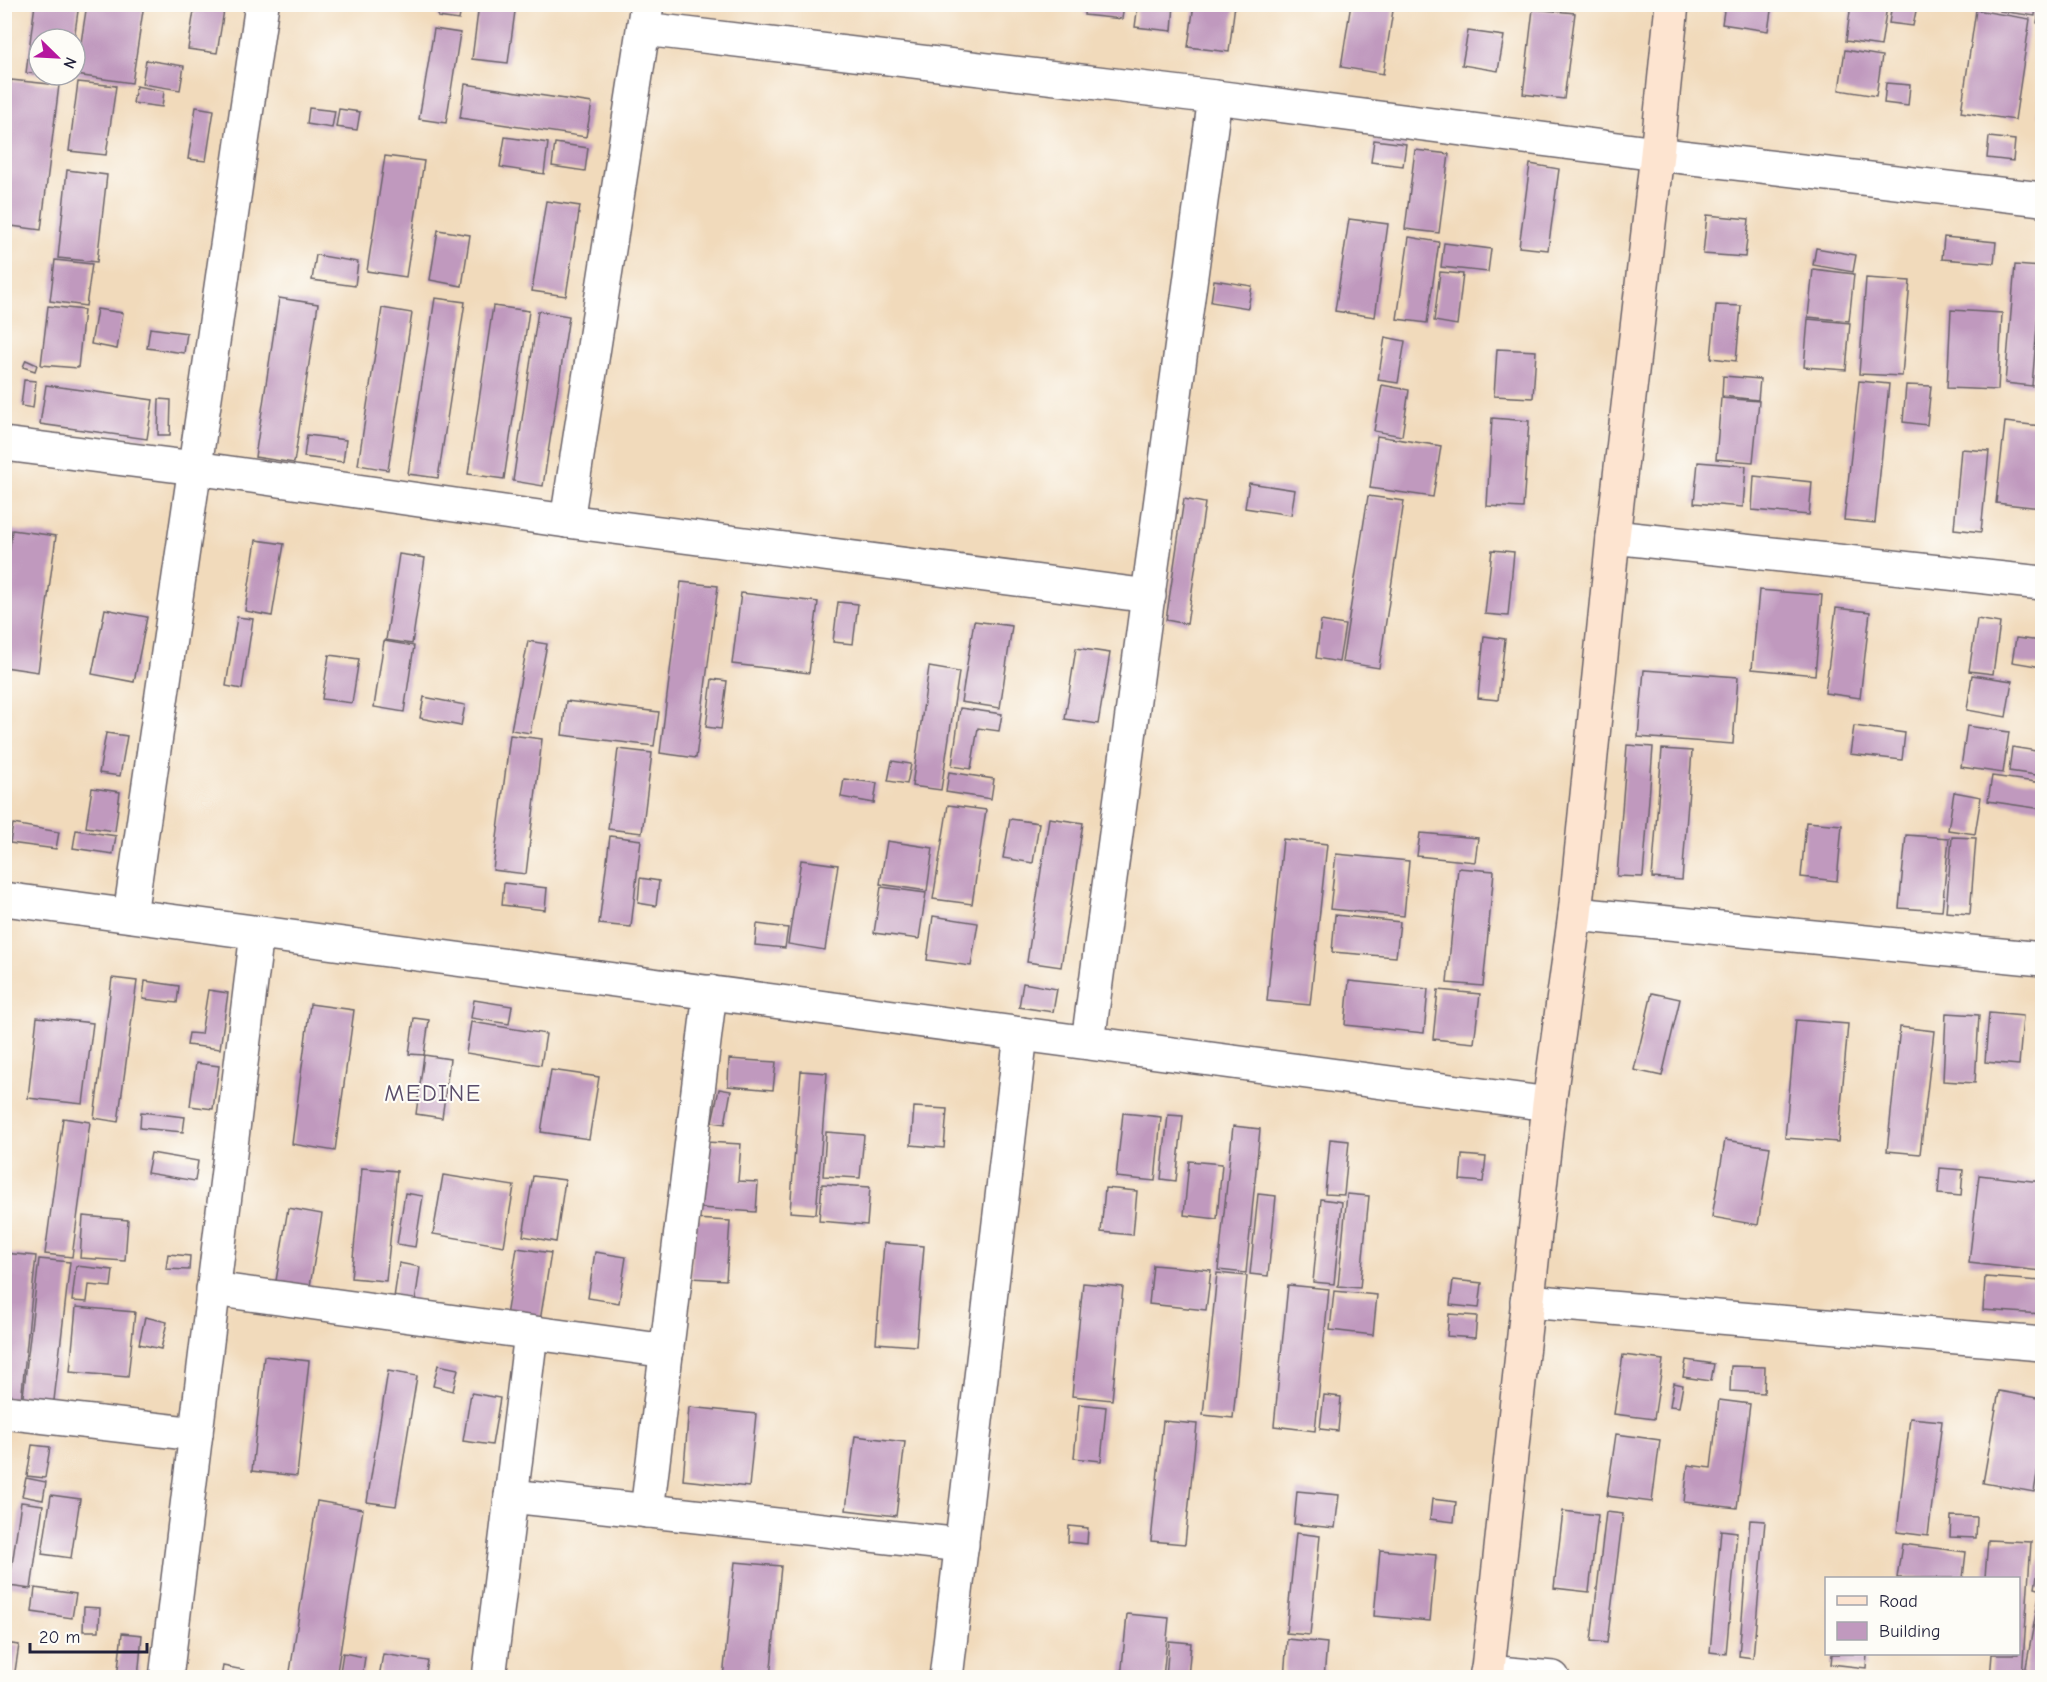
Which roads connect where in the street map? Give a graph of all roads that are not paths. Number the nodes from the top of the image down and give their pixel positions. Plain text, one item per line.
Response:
1 (262, 4) edge
2 (1672, 4) edge
3 (645, 17) edge
4 (1215, 97) junction
5 (1657, 154) junction
6 (2043, 199) edge
7 (4, 444) edge
8 (195, 468) junction
9 (567, 521) junction
10 (1613, 537) junction
11 (2043, 583) edge
12 (1149, 596) junction
13 (4, 899) edge
14 (1575, 914) junction
15 (130, 915) junction
16 (257, 933) junction
17 (2043, 958) edge
18 (710, 992) junction
19 (1021, 1034) junction
20 (1088, 1042) junction
21 (1549, 1104) junction
22 (213, 1289) junction
23 (1527, 1301) junction
24 (531, 1333) junction
25 (2043, 1344) edge
26 (667, 1351) junction
27 (4, 1412) edge
28 (196, 1434) junction
29 (511, 1496) junction
30 (647, 1511) junction
31 (962, 1545) junction
32 (1487, 1675) edge
33 (166, 1677) edge
34 (489, 1677) edge
35 (946, 1677) edge
36 (1553, 1677) edge

1 - 8 street
2 - 5 street
3 - 4 street
3 - 9 street
4 - 5 street
4 - 12 street
5 - 6 street
5 - 10 street
7 - 8 street
8 - 9 street
8 - 15 street
9 - 12 street
10 - 11 street
10 - 14 street
12 - 20 street
13 - 15 street
14 - 17 street
14 - 21 street
15 - 16 street
16 - 18 street
16 - 22 street
18 - 19 street
18 - 26 street
19 - 20 street
19 - 31 street
20 - 21 street
21 - 23 street
22 - 24 street
22 - 28 street
23 - 25 street
23 - 32 street
24 - 26 street
24 - 29 street
26 - 30 street
27 - 28 street
28 - 33 street
29 - 30 street
29 - 34 street
30 - 31 street
31 - 35 street
32 - 36 street

